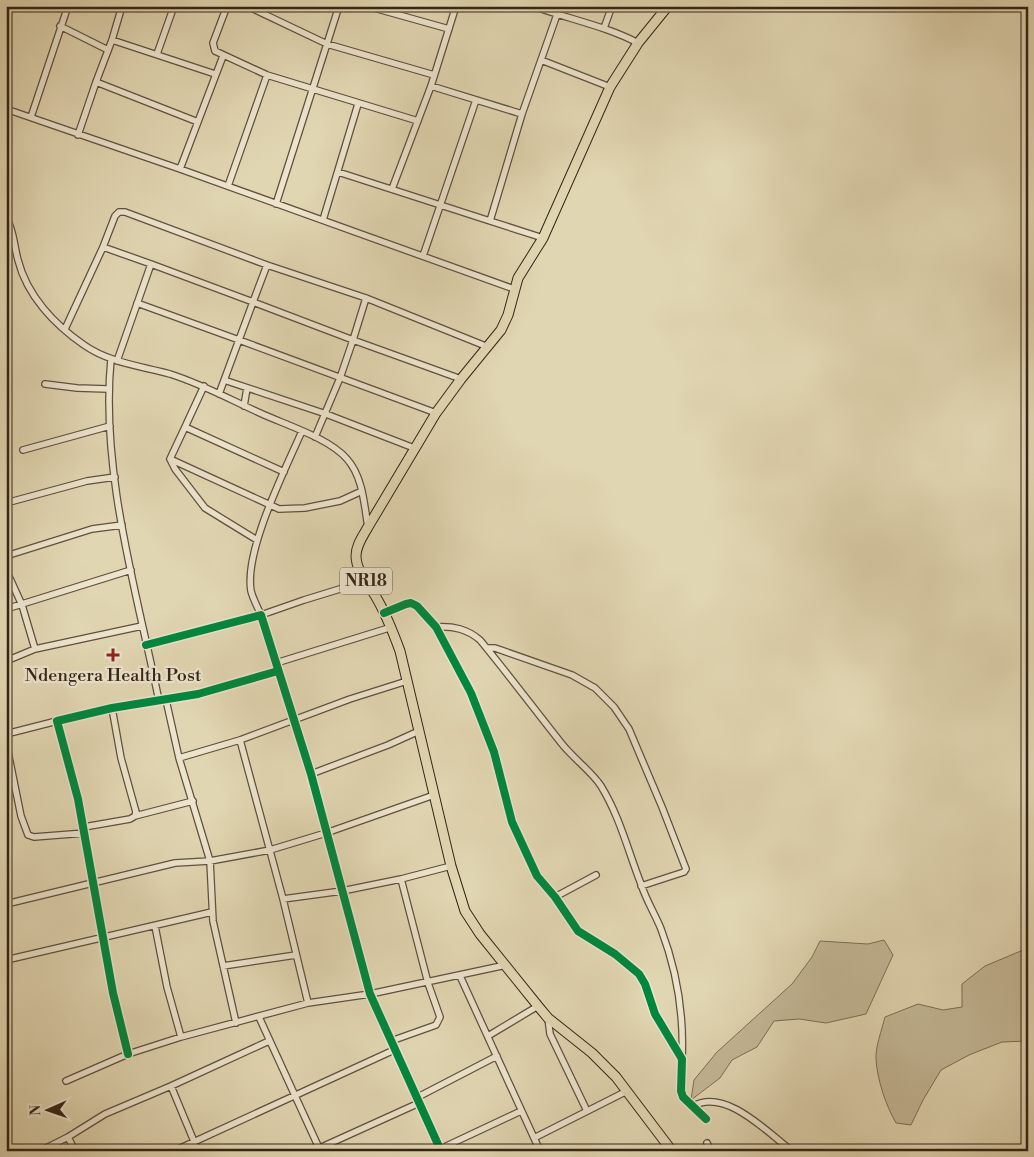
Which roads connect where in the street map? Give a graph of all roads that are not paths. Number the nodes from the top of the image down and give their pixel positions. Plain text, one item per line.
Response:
1 (68, 6) edge
2 (122, 6) edge
3 (174, 6) edge
4 (227, 6) edge
5 (247, 6) edge
6 (338, 6) edge
7 (367, 6) edge
8 (456, 6) edge
9 (533, 6) edge
10 (560, 6) edge
11 (612, 6) edge
12 (668, 6) edge
13 (557, 15) junction
14 (60, 26) junction
15 (604, 28) junction
16 (449, 29) junction
17 (112, 40) junction
18 (638, 43) junction
19 (327, 44) junction
20 (108, 50) junction
21 (157, 54) junction
22 (223, 56) junction
23 (541, 60) junction
24 (215, 74) junction
25 (267, 75) junction
26 (434, 75) junction
27 (96, 82) junction
28 (431, 86) junction
29 (610, 87) junction
30 (313, 89) junction
31 (476, 100) junction
32 (358, 104) junction
33 (6, 109) edge
34 (522, 114) junction
35 (31, 117) junction
36 (418, 121) junction
37 (198, 122) junction
38 (78, 135) junction
39 (180, 169) junction
40 (338, 172) junction
41 (228, 186) junction
42 (392, 189) junction
43 (276, 204) junction
44 (441, 205) junction
45 (6, 217) edge
46 (323, 220) junction
47 (490, 222) junction
48 (542, 238) junction
49 (103, 247) junction
50 (424, 256) junction
51 (151, 264) junction
52 (267, 265) junction
53 (514, 289) junction
54 (366, 298) junction
55 (253, 302) junction
56 (137, 303) junction
57 (65, 329) junction
58 (240, 340) junction
59 (353, 340) junction
60 (488, 347) junction
61 (114, 360) junction
62 (340, 378) junction
63 (461, 379) junction
64 (224, 380) junction
65 (45, 384) dead end
66 (204, 386) junction
67 (247, 388) junction
68 (108, 389) junction
69 (219, 394) junction
70 (244, 406) junction
71 (436, 413) junction
72 (326, 414) junction
73 (110, 426) junction
74 (185, 426) junction
75 (302, 431) junction
76 (316, 437) junction
77 (414, 448) junction
78 (23, 450) dead end
79 (170, 459) junction
80 (284, 472) junction
81 (115, 477) junction
82 (362, 491) junction
83 (6, 503) edge
84 (271, 506) junction
85 (122, 525) junction
86 (368, 527) junction
87 (257, 540) junction
88 (6, 556) edge
89 (6, 570) edge
90 (131, 570) junction
91 (366, 581) junction
92 (22, 605) junction
93 (6, 609) edge
94 (384, 613) junction
95 (261, 615) junction
96 (142, 626) junction
97 (392, 627) junction
98 (436, 627) junction
99 (146, 645) junction
100 (487, 648) junction
101 (35, 649) junction
102 (6, 661) edge
103 (276, 663) junction
104 (278, 671) junction
105 (407, 681) junction
106 (166, 700) junction
107 (159, 701) junction
108 (112, 708) junction
109 (294, 719) junction
110 (57, 721) junction
111 (419, 731) junction
112 (6, 734) edge
113 (240, 740) junction
114 (6, 742) edge
115 (179, 758) junction
116 (311, 774) junction
117 (434, 795) junction
118 (193, 801) junction
119 (135, 816) junction
120 (84, 830) junction
121 (326, 833) junction
122 (270, 850) junction
123 (210, 861) junction
124 (451, 866) junction
125 (596, 875) dead end
126 (401, 879) junction
127 (94, 883) junction
128 (641, 886) junction
129 (342, 891) junction
130 (555, 897) junction
131 (283, 899) junction
132 (6, 904) edge
133 (212, 912) junction
134 (155, 926) junction
135 (104, 938) junction
136 (296, 955) junction
137 (6, 960) edge
138 (506, 965) junction
139 (223, 966) junction
140 (460, 976) junction
141 (428, 983) junction
142 (370, 994) junction
143 (308, 1003) junction
144 (538, 1006) junction
145 (259, 1017) junction
146 (548, 1018) junction
147 (236, 1022) junction
148 (181, 1036) junction
149 (488, 1036) junction
150 (269, 1041) junction
151 (391, 1041) junction
152 (394, 1050) junction
153 (128, 1054) junction
154 (498, 1056) junction
155 (682, 1059) junction
156 (66, 1081) dead end
157 (171, 1086) junction
158 (627, 1091) junction
159 (295, 1095) junction
160 (417, 1101) junction
161 (693, 1106) junction
162 (522, 1111) junction
163 (587, 1111) junction
164 (706, 1119) dead end
165 (68, 1137) junction
166 (534, 1138) junction
167 (193, 1141) junction
168 (707, 1143) dead end
169 (316, 1150) edge
170 (440, 1150) edge
171 (40, 1151) edge
172 (75, 1151) edge
173 (174, 1151) edge
174 (198, 1151) edge
175 (540, 1151) edge
176 (672, 1151) edge
177 (711, 1151) edge
178 (792, 1151) edge

1 - 14 street
2 - 17 street
3 - 21 street
4 - 22 street
5 - 19 street
6 - 19 street
7 - 16 street
8 - 16 street
9 - 13 street
10 - 13 street
11 - 15 street
12 - 18 main road, NR18
13 - 15 street
13 - 23 street
14 - 20 street
14 - 35 street
15 - 18 street
16 - 26 street
17 - 20 street
17 - 21 street
18 - 29 main road, NR18
19 - 26 street
19 - 30 street
20 - 27 street
21 - 24 street
22 - 24 street
22 - 25 street
23 - 29 street
23 - 34 street
24 - 37 street
25 - 30 street
25 - 41 street
26 - 28 street
27 - 37 street
27 - 38 street
28 - 31 street
28 - 36 street
29 - 48 main road, NR18
30 - 32 street
30 - 43 street
31 - 34 street
31 - 44 street
32 - 36 street
32 - 40 street
33 - 35 street
34 - 47 street
35 - 38 street
36 - 42 street
37 - 39 street
38 - 39 street
39 - 41 street
40 - 42 street
40 - 46 street
41 - 43 street
42 - 44 street
43 - 46 street
44 - 47 street
44 - 50 street
45 - 57 street
46 - 50 street
47 - 48 street
48 - 53 main road, NR18
49 - 51 street
49 - 52 street
49 - 57 street
50 - 53 street
51 - 55 street
51 - 56 street
52 - 54 street
52 - 55 street
53 - 60 main road, NR18
54 - 59 street
54 - 60 street
55 - 58 street
55 - 59 street
56 - 58 street
56 - 61 street
57 - 61 street
58 - 62 street
58 - 64 street
59 - 62 street
59 - 63 street
60 - 63 main road, NR18
61 - 66 street
61 - 68 street
62 - 71 street
62 - 72 street
63 - 71 main road, NR18
64 - 67 street
64 - 69 street
65 - 68 street
66 - 69 street
66 - 74 street
67 - 70 street
67 - 72 street
68 - 73 street
69 - 70 street
70 - 75 street
71 - 77 main road, NR18
72 - 76 street
72 - 77 street
73 - 78 street
73 - 81 street
74 - 79 street
74 - 80 street
75 - 76 street
75 - 80 street
76 - 82 street
77 - 86 main road, NR18
79 - 84 street
79 - 87 street
80 - 84 street
81 - 83 street
81 - 85 street
82 - 84 street
82 - 86 street
84 - 87 street
85 - 88 street
85 - 90 street
86 - 91 main road, NR18
87 - 95 street
89 - 92 street
90 - 92 street
90 - 96 street
91 - 94 main road, NR18
91 - 95 street
92 - 93 street
92 - 101 street
94 - 97 main road, NR18
94 - 98 street
95 - 99 street
95 - 103 street
96 - 99 street
96 - 101 street
97 - 103 street
97 - 105 main road, NR18
98 - 100 street
98 - 130 street
99 - 107 street
100 - 128 street
100 - 128 street
101 - 102 street
103 - 104 street
104 - 106 street
104 - 109 street
105 - 109 street
105 - 111 main road, NR18
106 - 107 street
106 - 115 street
107 - 108 street
108 - 110 street
108 - 119 street
109 - 113 street
109 - 116 street
110 - 112 street
110 - 120 street
111 - 116 street
111 - 117 main road, NR18
113 - 115 street
113 - 122 street
114 - 120 street
115 - 118 street
116 - 121 street
117 - 121 street
117 - 124 main road, NR18
118 - 119 street
118 - 123 street
119 - 120 street
120 - 127 street
121 - 122 street
121 - 129 street
122 - 123 street
122 - 131 street
123 - 127 street
123 - 133 street
124 - 126 street
124 - 138 main road, NR18
125 - 130 street
126 - 129 street
126 - 141 street
127 - 132 street
127 - 135 street
128 - 155 street
129 - 131 street
129 - 142 street
130 - 155 street
131 - 136 street
133 - 134 street
133 - 139 street
134 - 135 street
134 - 148 street
135 - 137 street
135 - 153 street
136 - 139 street
136 - 143 street
138 - 140 street
138 - 144 main road, NR18
139 - 147 street
140 - 141 street
140 - 149 street
141 - 142 street
141 - 151 street
142 - 143 street
142 - 151 street
143 - 145 street
144 - 146 main road, NR18
144 - 149 street
145 - 147 street
145 - 150 street
146 - 158 main road, NR18
146 - 163 street
147 - 148 street
148 - 153 street
149 - 154 street
150 - 157 street
150 - 159 street
151 - 152 street
152 - 159 street
152 - 160 street
153 - 156 street
154 - 160 street
154 - 162 street
155 - 161 street
157 - 165 street
157 - 167 street
158 - 163 street
158 - 176 main road, NR18
159 - 167 street
159 - 169 street
160 - 169 street
160 - 170 street
161 - 164 street
161 - 178 street
162 - 166 street
162 - 170 street
163 - 166 street
165 - 171 street
165 - 172 street
166 - 175 street
167 - 173 street
167 - 174 street
168 - 177 street

